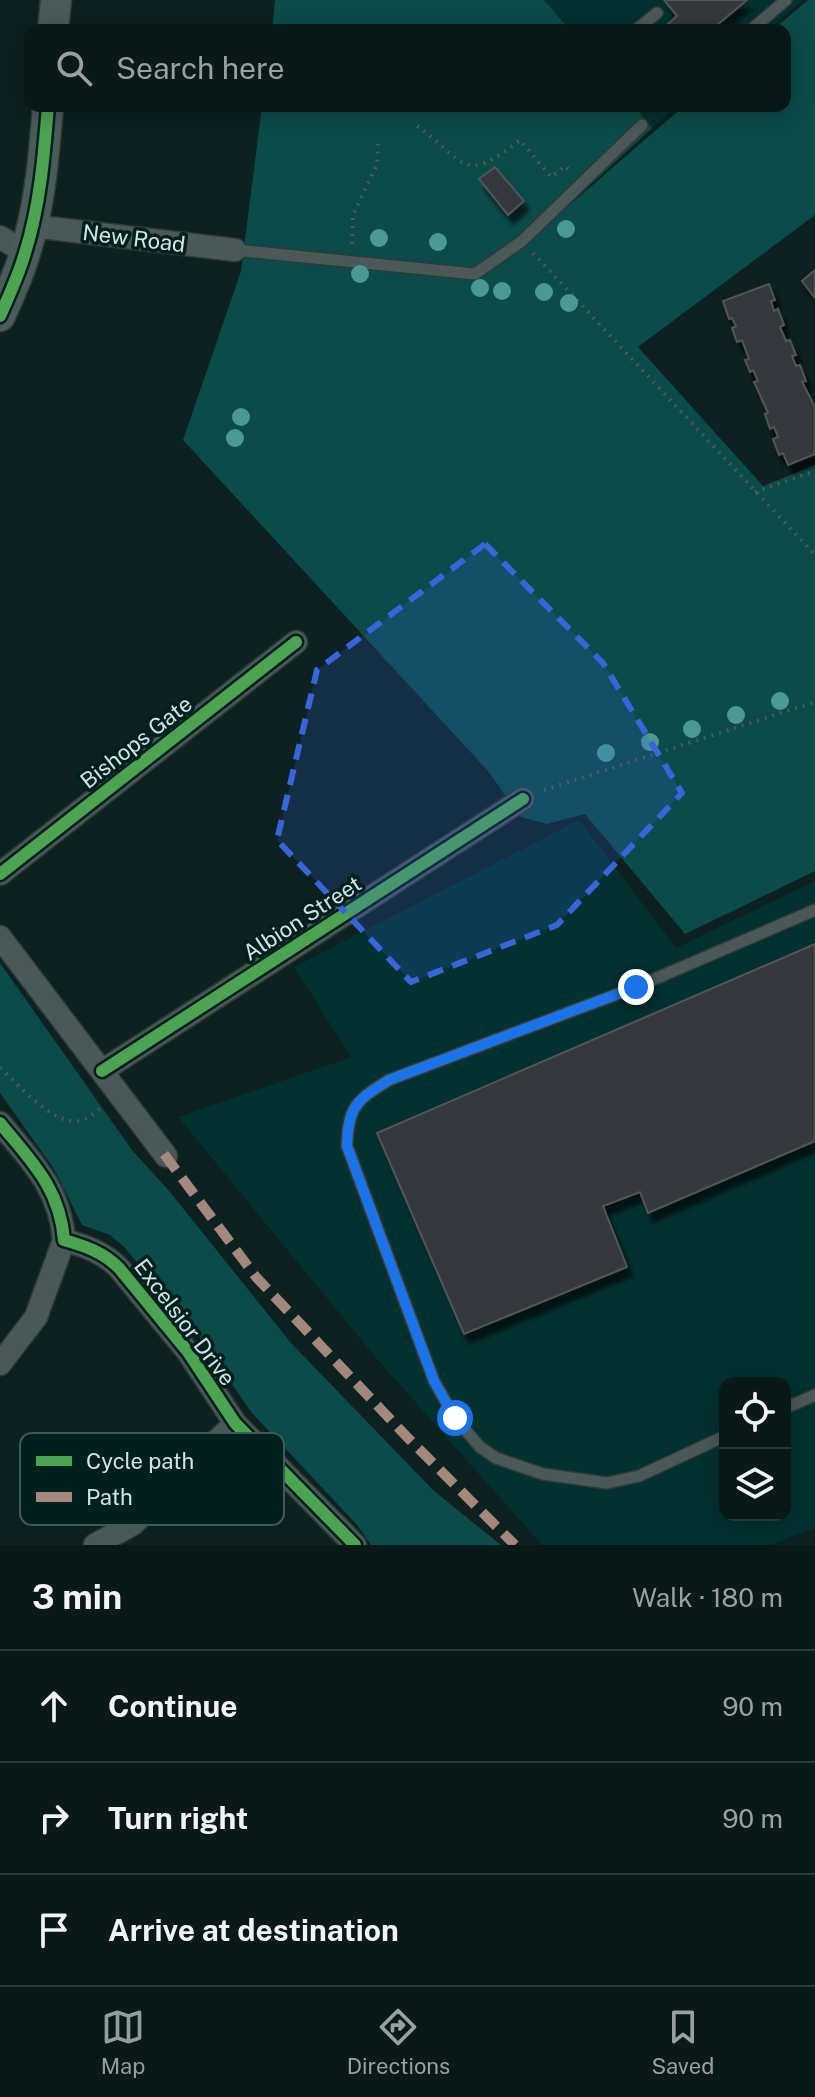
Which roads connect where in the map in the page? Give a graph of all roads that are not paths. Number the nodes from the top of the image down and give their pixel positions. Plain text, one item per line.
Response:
1 (56, 0) edge
2 (786, 0) edge
3 (657, 13) dead end
4 (54, 24) edge
5 (643, 24) edge
6 (758, 24) edge
7 (47, 112) edge
8 (642, 125) dead end
9 (19, 239) edge
10 (235, 250) joint
11 (0, 316) edge
12 (296, 642) dead end
13 (523, 799) road end
14 (0, 874) edge
15 (815, 910) edge
16 (0, 937) edge
17 (102, 1071) junction
18 (0, 1123) edge
19 (166, 1156) dead end
20 (64, 1240) junction
21 (0, 1364) edge
22 (815, 1395) edge
23 (791, 1405) edge
24 (235, 1423) junction
25 (225, 1433) edge
26 (245, 1433) edge
27 (719, 1439) edge
28 (284, 1473) edge
29 (131, 1525) edge
30 (95, 1545) edge
31 (355, 1545) edge

1 - 4 street
2 - 6 lane
3 - 5 lane
7 - 9 street
8 - 10 lane
9 - 10 street, New Road
9 - 11 street
12 - 14 street, Bishops Gate
13 - 17 street, Albion Street
15 - 27 lane
16 - 17 street
17 - 19 street
18 - 20 street
20 - 21 street
20 - 24 street, Excelsior Drive
22 - 23 lane
24 - 25 street
24 - 26 street, Excelsior Drive
28 - 31 street, Excelsior Drive
29 - 30 street

